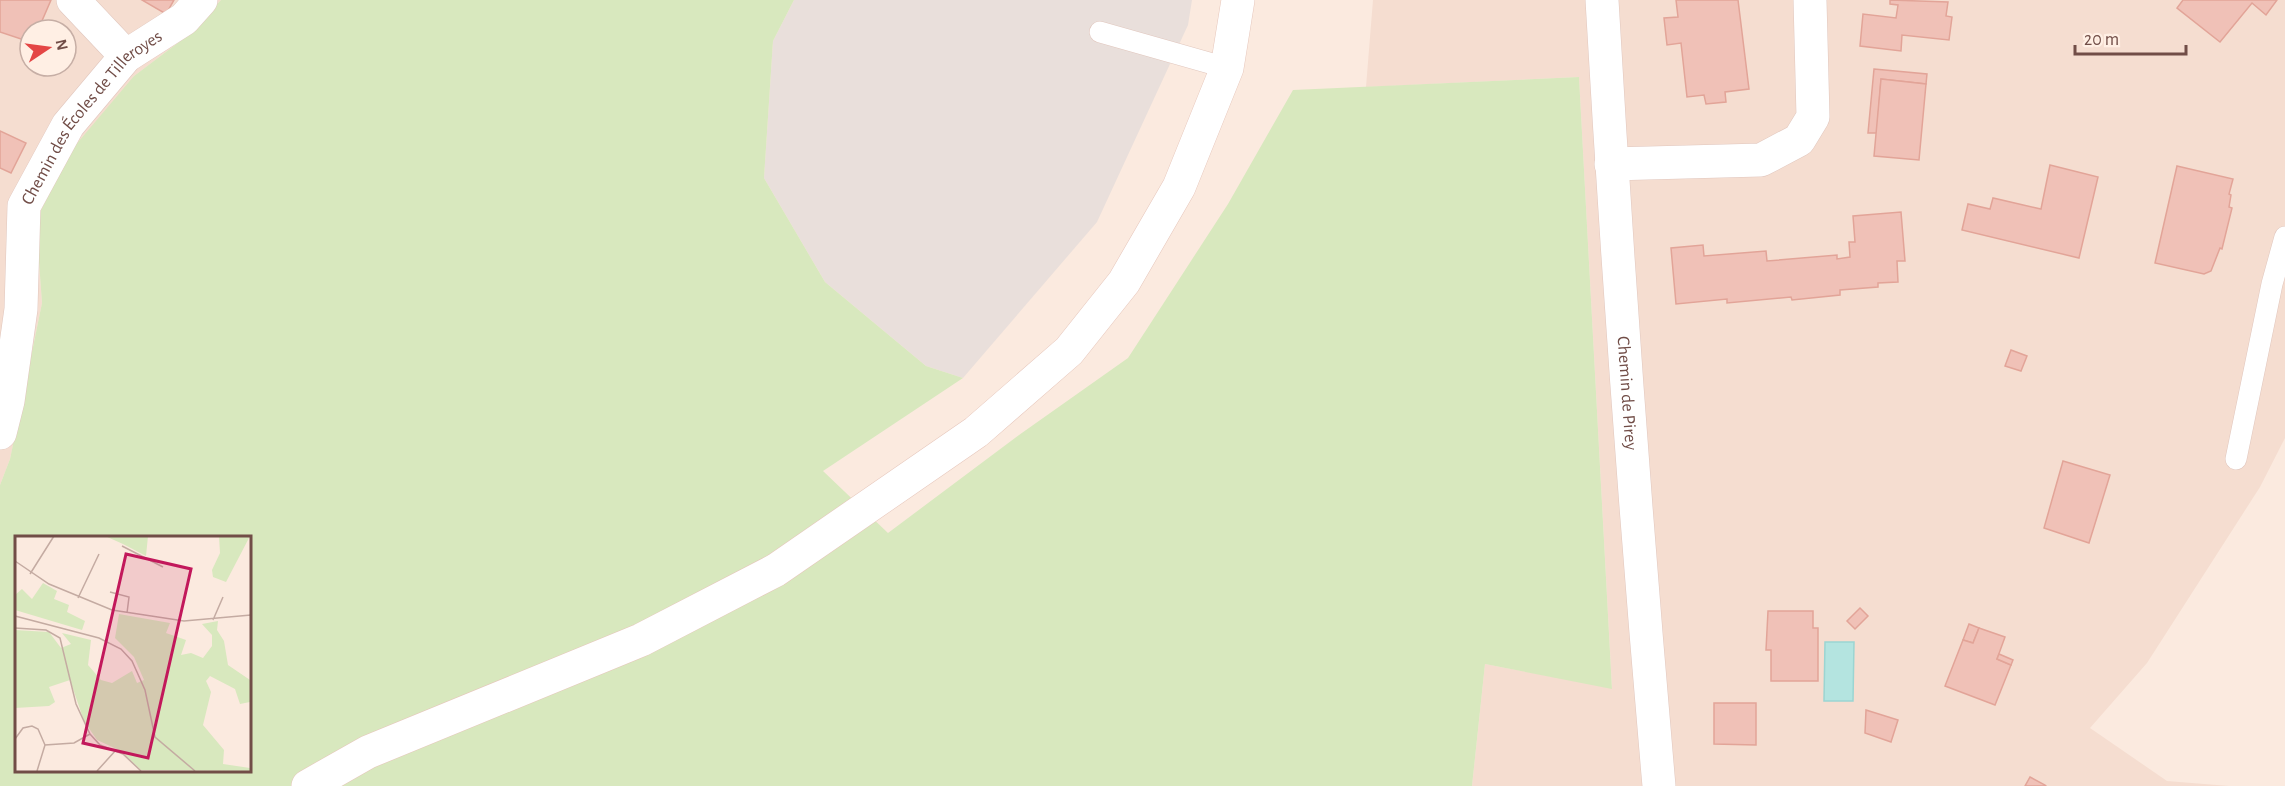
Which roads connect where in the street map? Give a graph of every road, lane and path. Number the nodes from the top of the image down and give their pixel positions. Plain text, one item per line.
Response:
1 (73, 0) edge
2 (201, 0) edge
3 (1238, 0) edge
4 (1602, 0) edge
5 (1810, 0) edge
6 (1100, 32) dead end
7 (126, 56) junction
8 (1227, 68) junction
9 (1611, 164) junction
10 (2285, 237) edge
11 (4, 398) edge
12 (0, 433) edge
13 (2236, 459) dead end
14 (308, 786) edge
15 (1659, 786) edge

1 - 7 street
2 - 7 street, Chemin des Écoles de Tilleroyes
3 - 8 street
4 - 9 street, Chemin de Pirey
5 - 9 street
6 - 8 lane
7 - 11 street, Chemin des Écoles de Tilleroyes
8 - 14 street
9 - 15 street, Chemin de Pirey
10 - 13 lane
11 - 12 street, Chemin des Écoles de Tilleroyes

